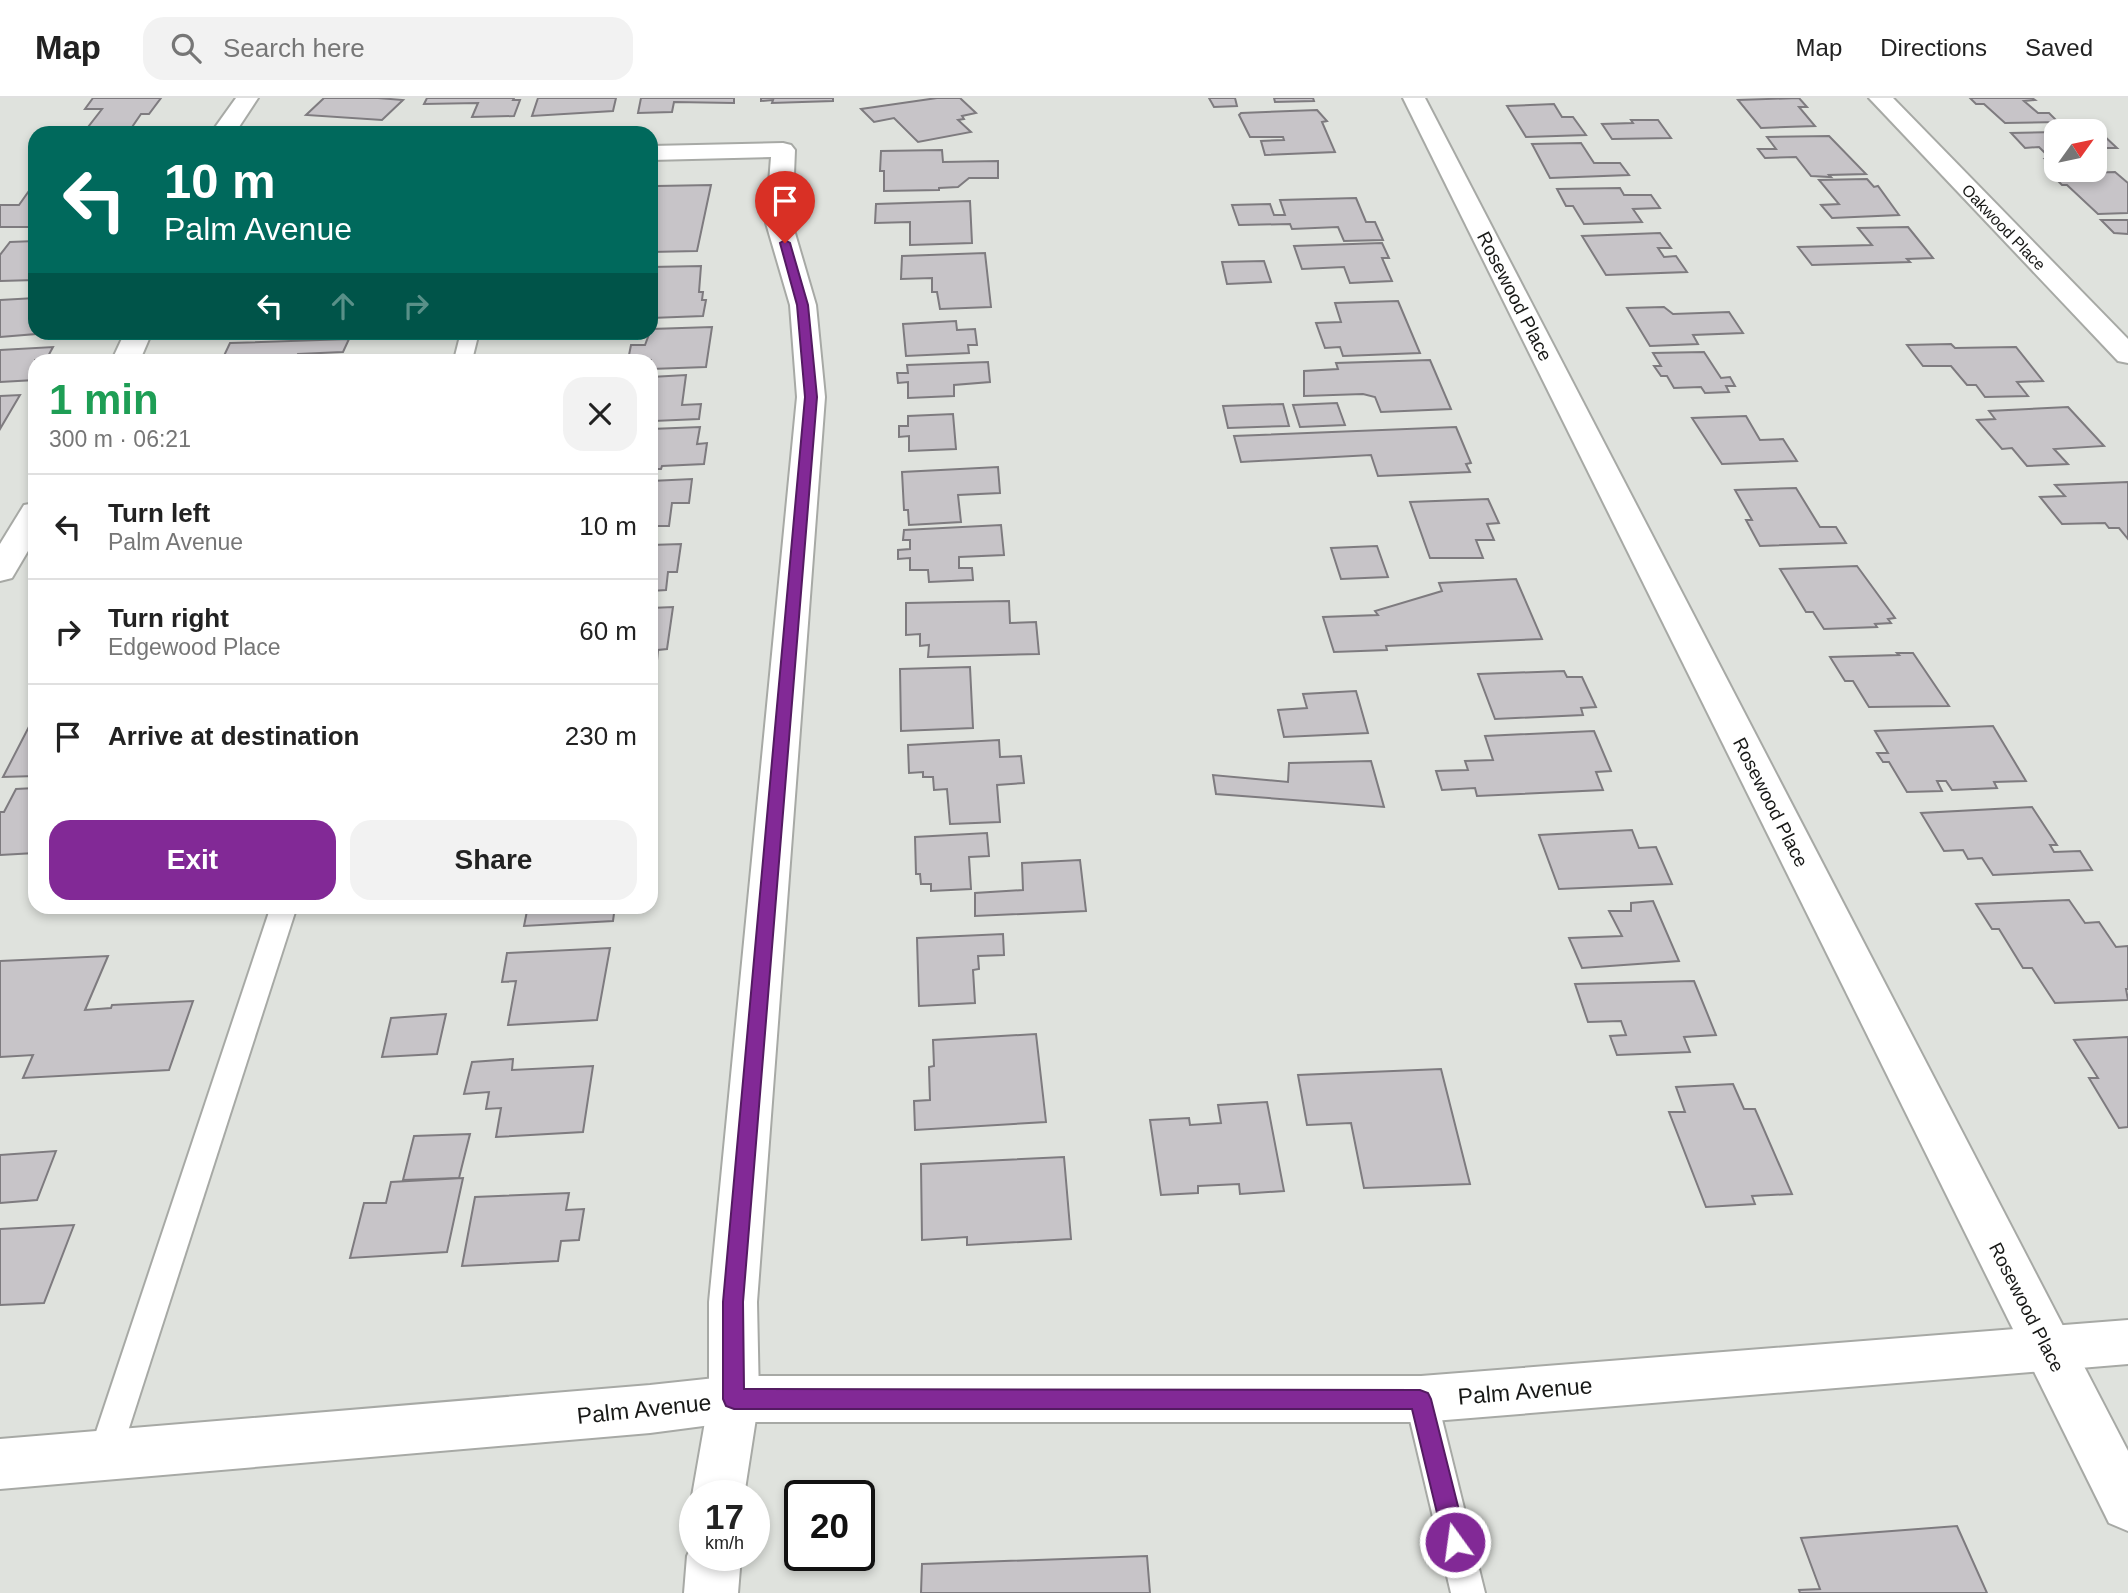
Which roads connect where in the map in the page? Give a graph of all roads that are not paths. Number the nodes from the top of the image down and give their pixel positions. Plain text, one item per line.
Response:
1 (247, 98) edge
2 (1414, 98) edge
3 (1880, 98) edge
4 (228, 126) edge
5 (658, 153) edge
6 (2128, 355) edge
7 (28, 524) edge
8 (0, 571) edge
9 (281, 914) edge
10 (2128, 1342) edge
11 (2047, 1347) junction
12 (734, 1399) junction
13 (1420, 1399) junction
14 (104, 1456) junction
15 (2, 1470) edge
16 (721, 1480) edge
17 (2128, 1505) edge
18 (713, 1571) edge
19 (711, 1593) edge
20 (1468, 1593) edge

1 - 4 street
2 - 11 street, Rosewood Place
3 - 6 street, Oakwood Place
5 - 12 street
7 - 8 street
9 - 14 lane
10 - 11 street, Palm Avenue
11 - 13 street, Palm Avenue
11 - 17 street, Rosewood Place
12 - 13 street, Palm Avenue
12 - 14 street, Palm Avenue
12 - 16 street
13 - 20 lane
14 - 15 street, Palm Avenue
18 - 19 street

